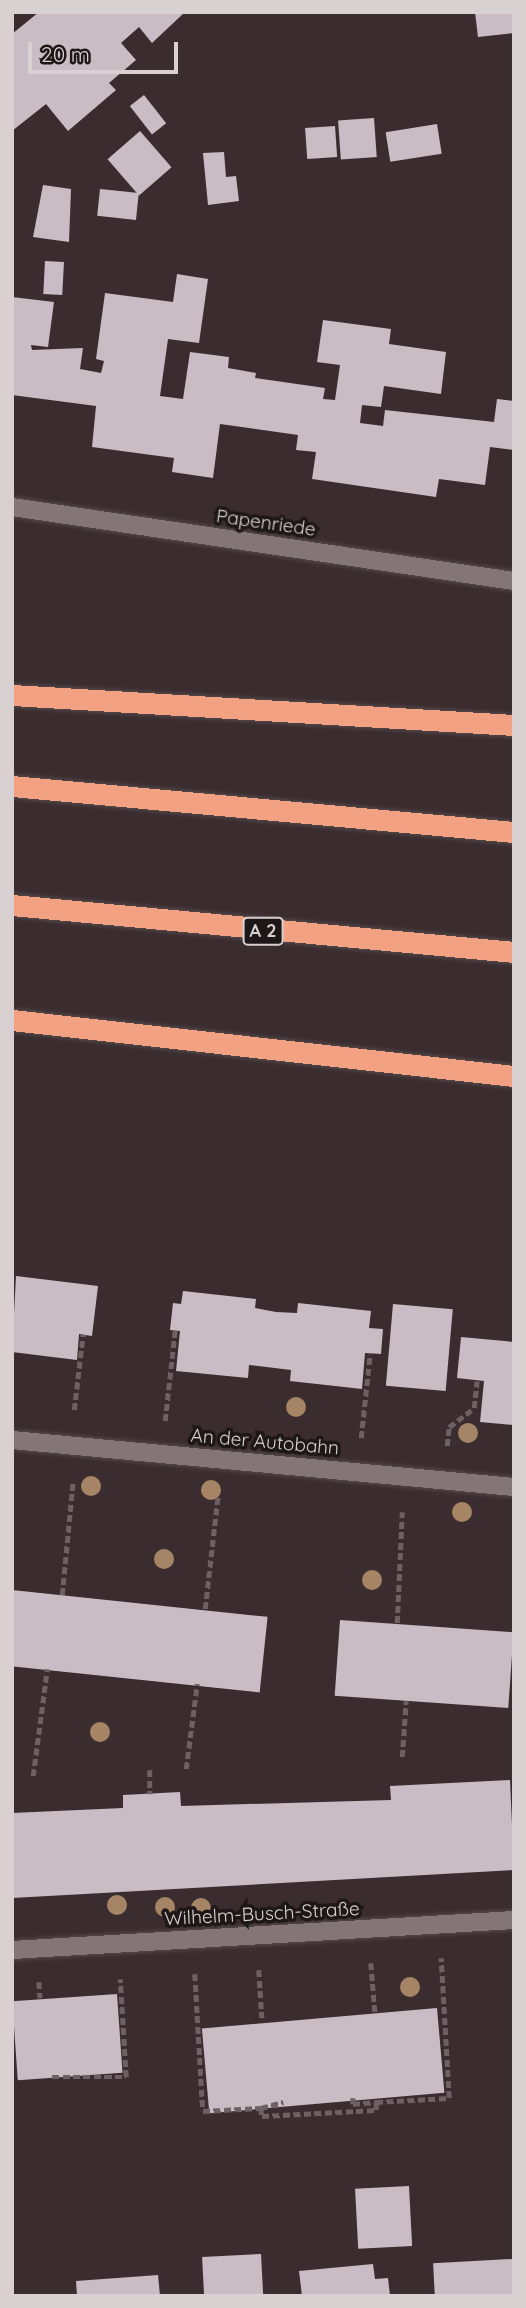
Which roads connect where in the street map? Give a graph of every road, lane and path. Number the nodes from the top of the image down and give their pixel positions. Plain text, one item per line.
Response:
1 (12, 507) edge
2 (514, 581) edge
3 (12, 695) edge
4 (514, 725) edge
5 (12, 786) edge
6 (514, 832) edge
7 (12, 905) edge
8 (514, 952) edge
9 (12, 1020) edge
10 (380, 1058) junction
11 (514, 1064) edge
12 (514, 1076) edge
13 (175, 1331) dead end
14 (83, 1335) dead end
15 (370, 1354) dead end
16 (477, 1381) dead end
17 (74, 1414) dead end
18 (165, 1424) dead end
19 (12, 1440) edge
20 (360, 1443) dead end
21 (447, 1450) dead end
22 (75, 1468) dead end
23 (219, 1482) dead end
24 (514, 1487) edge
25 (403, 1501) dead end
26 (62, 1595) dead end
27 (205, 1609) dead end
28 (397, 1623) dead end
29 (47, 1670) dead end
30 (197, 1684) dead end
31 (406, 1701) dead end
32 (402, 1757) dead end
33 (187, 1769) dead end
34 (149, 1770) dead end
35 (33, 1776) dead end
36 (150, 1794) dead end
37 (514, 1920) edge
38 (12, 1950) edge
39 (441, 1957) dead end
40 (371, 1962) dead end
41 (259, 1969) dead end
42 (195, 1973) dead end
43 (120, 1978) dead end
44 (39, 1981) dead end
45 (40, 1998) dead end
46 (375, 2012) dead end
47 (262, 2018) dead end
48 (52, 2077) dead end
49 (353, 2098) dead end
50 (283, 2102) dead end
51 (376, 2102) junction
52 (261, 2108) junction

1 - 2 street, Papenriede
3 - 4 highway
5 - 6 highway
7 - 8 highway, A 2
9 - 10 highway
10 - 11 highway
10 - 12 highway
13 - 18 path
14 - 17 path
15 - 20 path
16 - 21 path
19 - 24 street, An der Autobahn
22 - 26 path
23 - 27 path
25 - 28 path
29 - 35 path
30 - 33 path
31 - 32 path
34 - 36 path
37 - 38 street, Wilhelm-Busch-Straße
39 - 51 path
40 - 46 path
41 - 47 path
42 - 52 path
43 - 48 path
44 - 45 path
49 - 51 path
50 - 52 path
51 - 52 path

